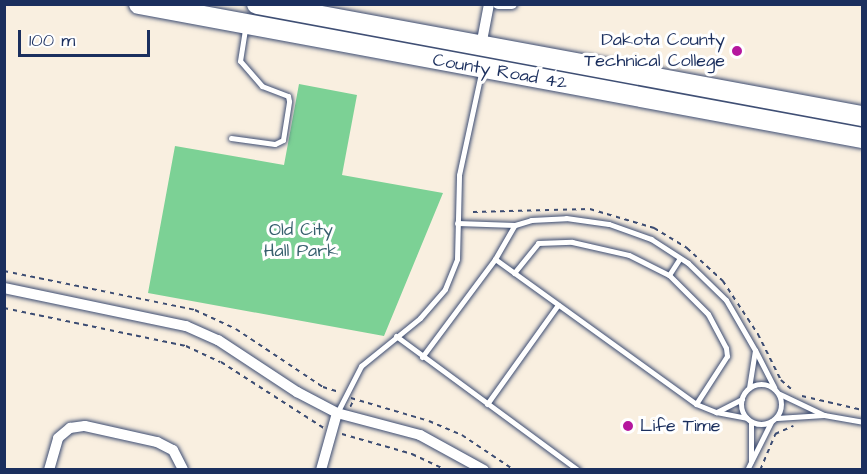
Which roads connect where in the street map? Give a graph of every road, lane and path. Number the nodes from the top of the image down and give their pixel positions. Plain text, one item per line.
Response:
1 (139, 4) edge
2 (257, 4) edge
3 (489, 4) edge
4 (498, 4) edge
5 (512, 4) edge
6 (246, 24) junction
7 (277, 30) junction
8 (481, 46) junction
9 (482, 68) junction
10 (673, 81) junction
11 (862, 116) edge
12 (231, 138) dead end
13 (862, 138) edge
14 (457, 223) junction
15 (515, 225) junction
16 (680, 258) junction
17 (495, 259) junction
18 (4, 271) edge
19 (514, 273) junction
20 (669, 275) junction
21 (4, 288) edge
22 (558, 305) junction
23 (4, 308) edge
24 (396, 336) junction
25 (755, 350) junction
26 (422, 357) junction
27 (749, 388) junction
28 (777, 391) junction
29 (344, 395) junction
30 (800, 396) dead end
31 (742, 399) junction
32 (799, 403) junction
33 (487, 404) junction
34 (696, 404) junction
35 (716, 412) junction
36 (338, 413) junction
37 (824, 415) junction
38 (795, 417) junction
39 (746, 418) junction
40 (777, 418) junction
41 (752, 422) junction
42 (771, 422) junction
43 (862, 422) edge
44 (330, 430) junction
45 (751, 461) junction
46 (49, 470) edge
47 (183, 470) edge
48 (321, 470) edge
49 (446, 470) edge
50 (484, 470) edge
51 (514, 470) edge
52 (578, 470) edge
53 (747, 470) edge
54 (760, 470) edge

1 - 6 highway, County Road 42
2 - 8 highway, County Road 42
3 - 8 street
4 - 5 street
6 - 7 highway, County Road 42
6 - 12 lane
7 - 8 highway
7 - 9 highway, County Road 42
8 - 10 highway, County Road 42
9 - 10 highway
9 - 13 highway, County Road 42
9 - 14 lane
10 - 11 highway, County Road 42
14 - 15 lane
14 - 24 lane
15 - 16 lane
15 - 17 lane
16 - 20 lane
16 - 25 lane
17 - 19 lane
17 - 26 lane
18 - 29 path
19 - 20 lane
19 - 22 lane
20 - 34 lane
21 - 36 street
22 - 33 lane
22 - 34 lane
23 - 44 path
24 - 26 lane
24 - 29 lane
25 - 27 lane
25 - 28 lane
26 - 33 lane
27 - 28 lane
27 - 31 lane
28 - 32 lane
28 - 40 lane
29 - 36 lane
29 - 51 path
30 - 32 path
31 - 35 lane
31 - 39 lane
32 - 37 lane
33 - 52 lane
34 - 35 lane
35 - 39 lane
36 - 44 street
36 - 50 street
37 - 38 lane
37 - 43 lane
38 - 40 lane
38 - 54 path
39 - 41 lane
40 - 42 lane
41 - 42 lane
41 - 45 lane
42 - 45 lane
44 - 48 street
44 - 49 path
45 - 53 lane
46 - 47 street

